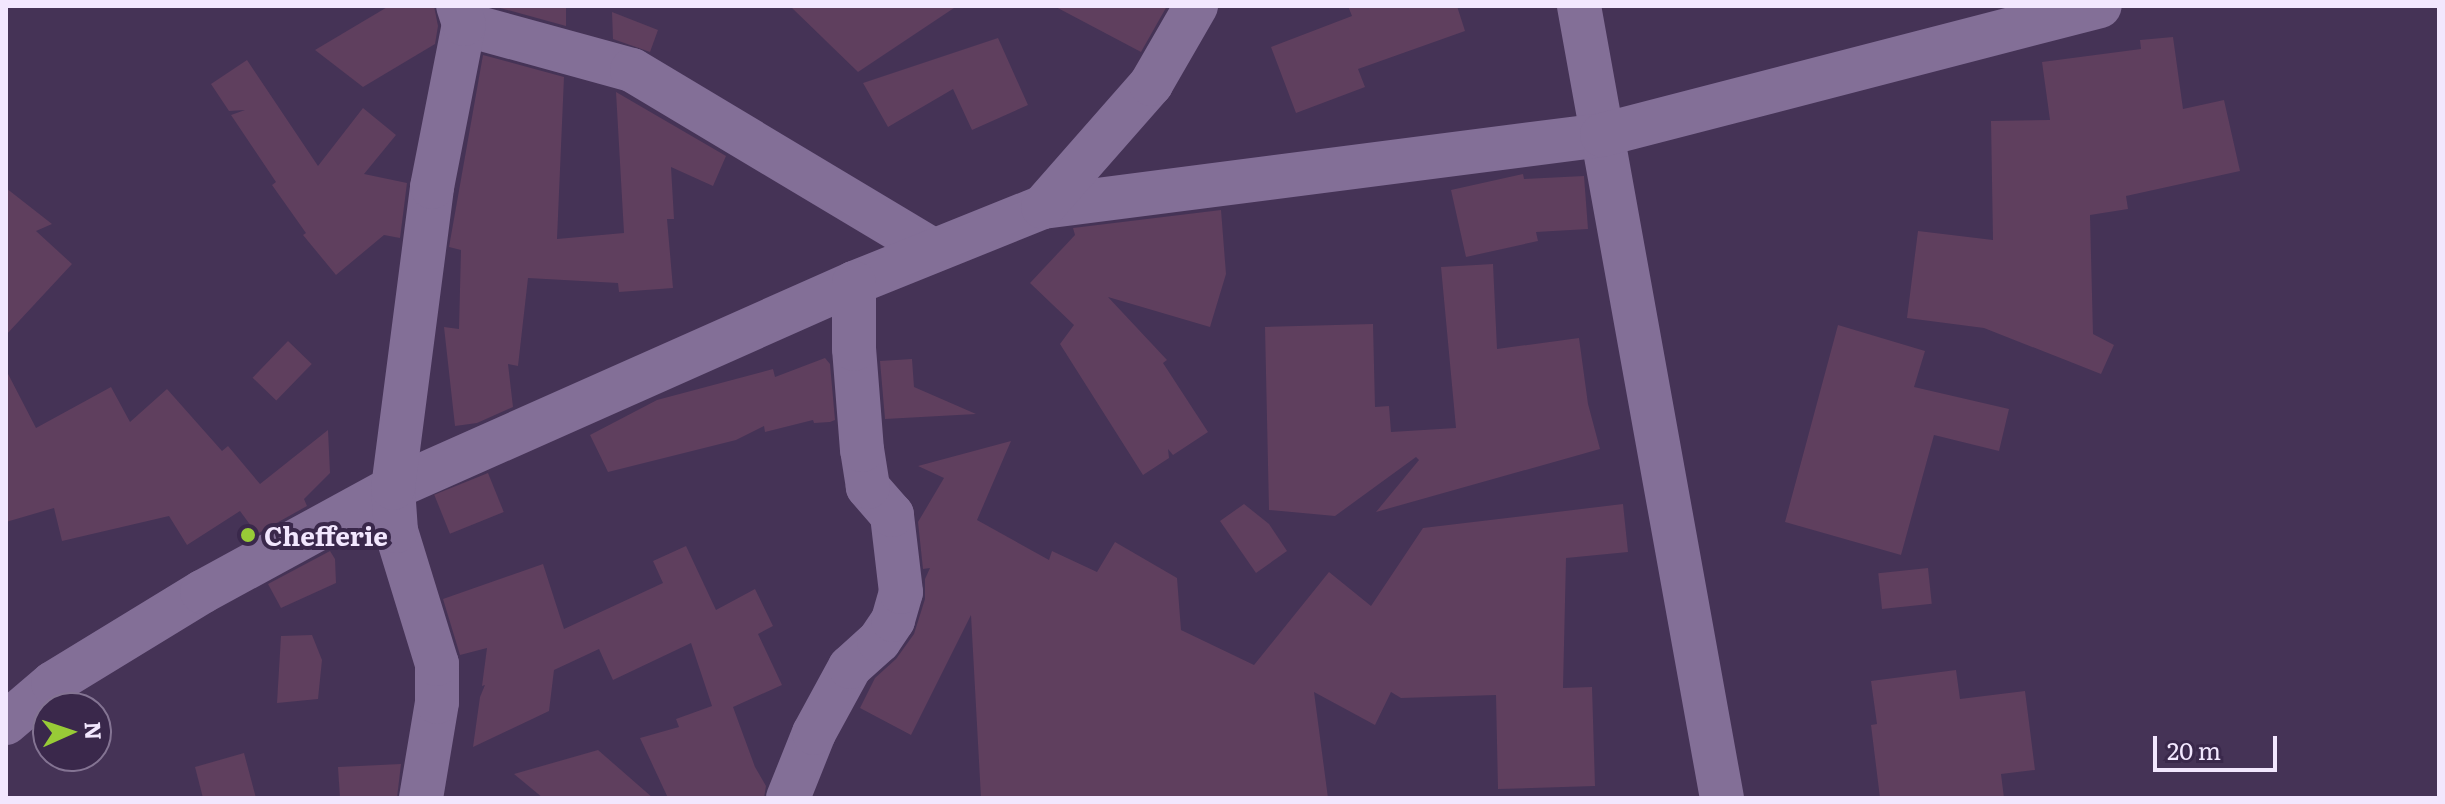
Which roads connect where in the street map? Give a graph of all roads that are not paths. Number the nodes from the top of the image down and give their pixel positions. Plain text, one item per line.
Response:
1 (1196, 6) edge
2 (1579, 6) edge
3 (2100, 6) edge
4 (461, 15) edge
5 (1602, 135) junction
6 (1043, 207) junction
7 (933, 250) junction
8 (854, 283) junction
9 (393, 488) junction
10 (6, 723) edge
11 (421, 798) edge
12 (788, 798) edge
13 (1722, 798) edge

1 - 6 street
2 - 5 street
3 - 5 street
4 - 7 street
4 - 9 street
5 - 6 street
5 - 13 street
6 - 7 street
7 - 8 street
8 - 9 street
8 - 12 street
9 - 10 street
9 - 11 street

